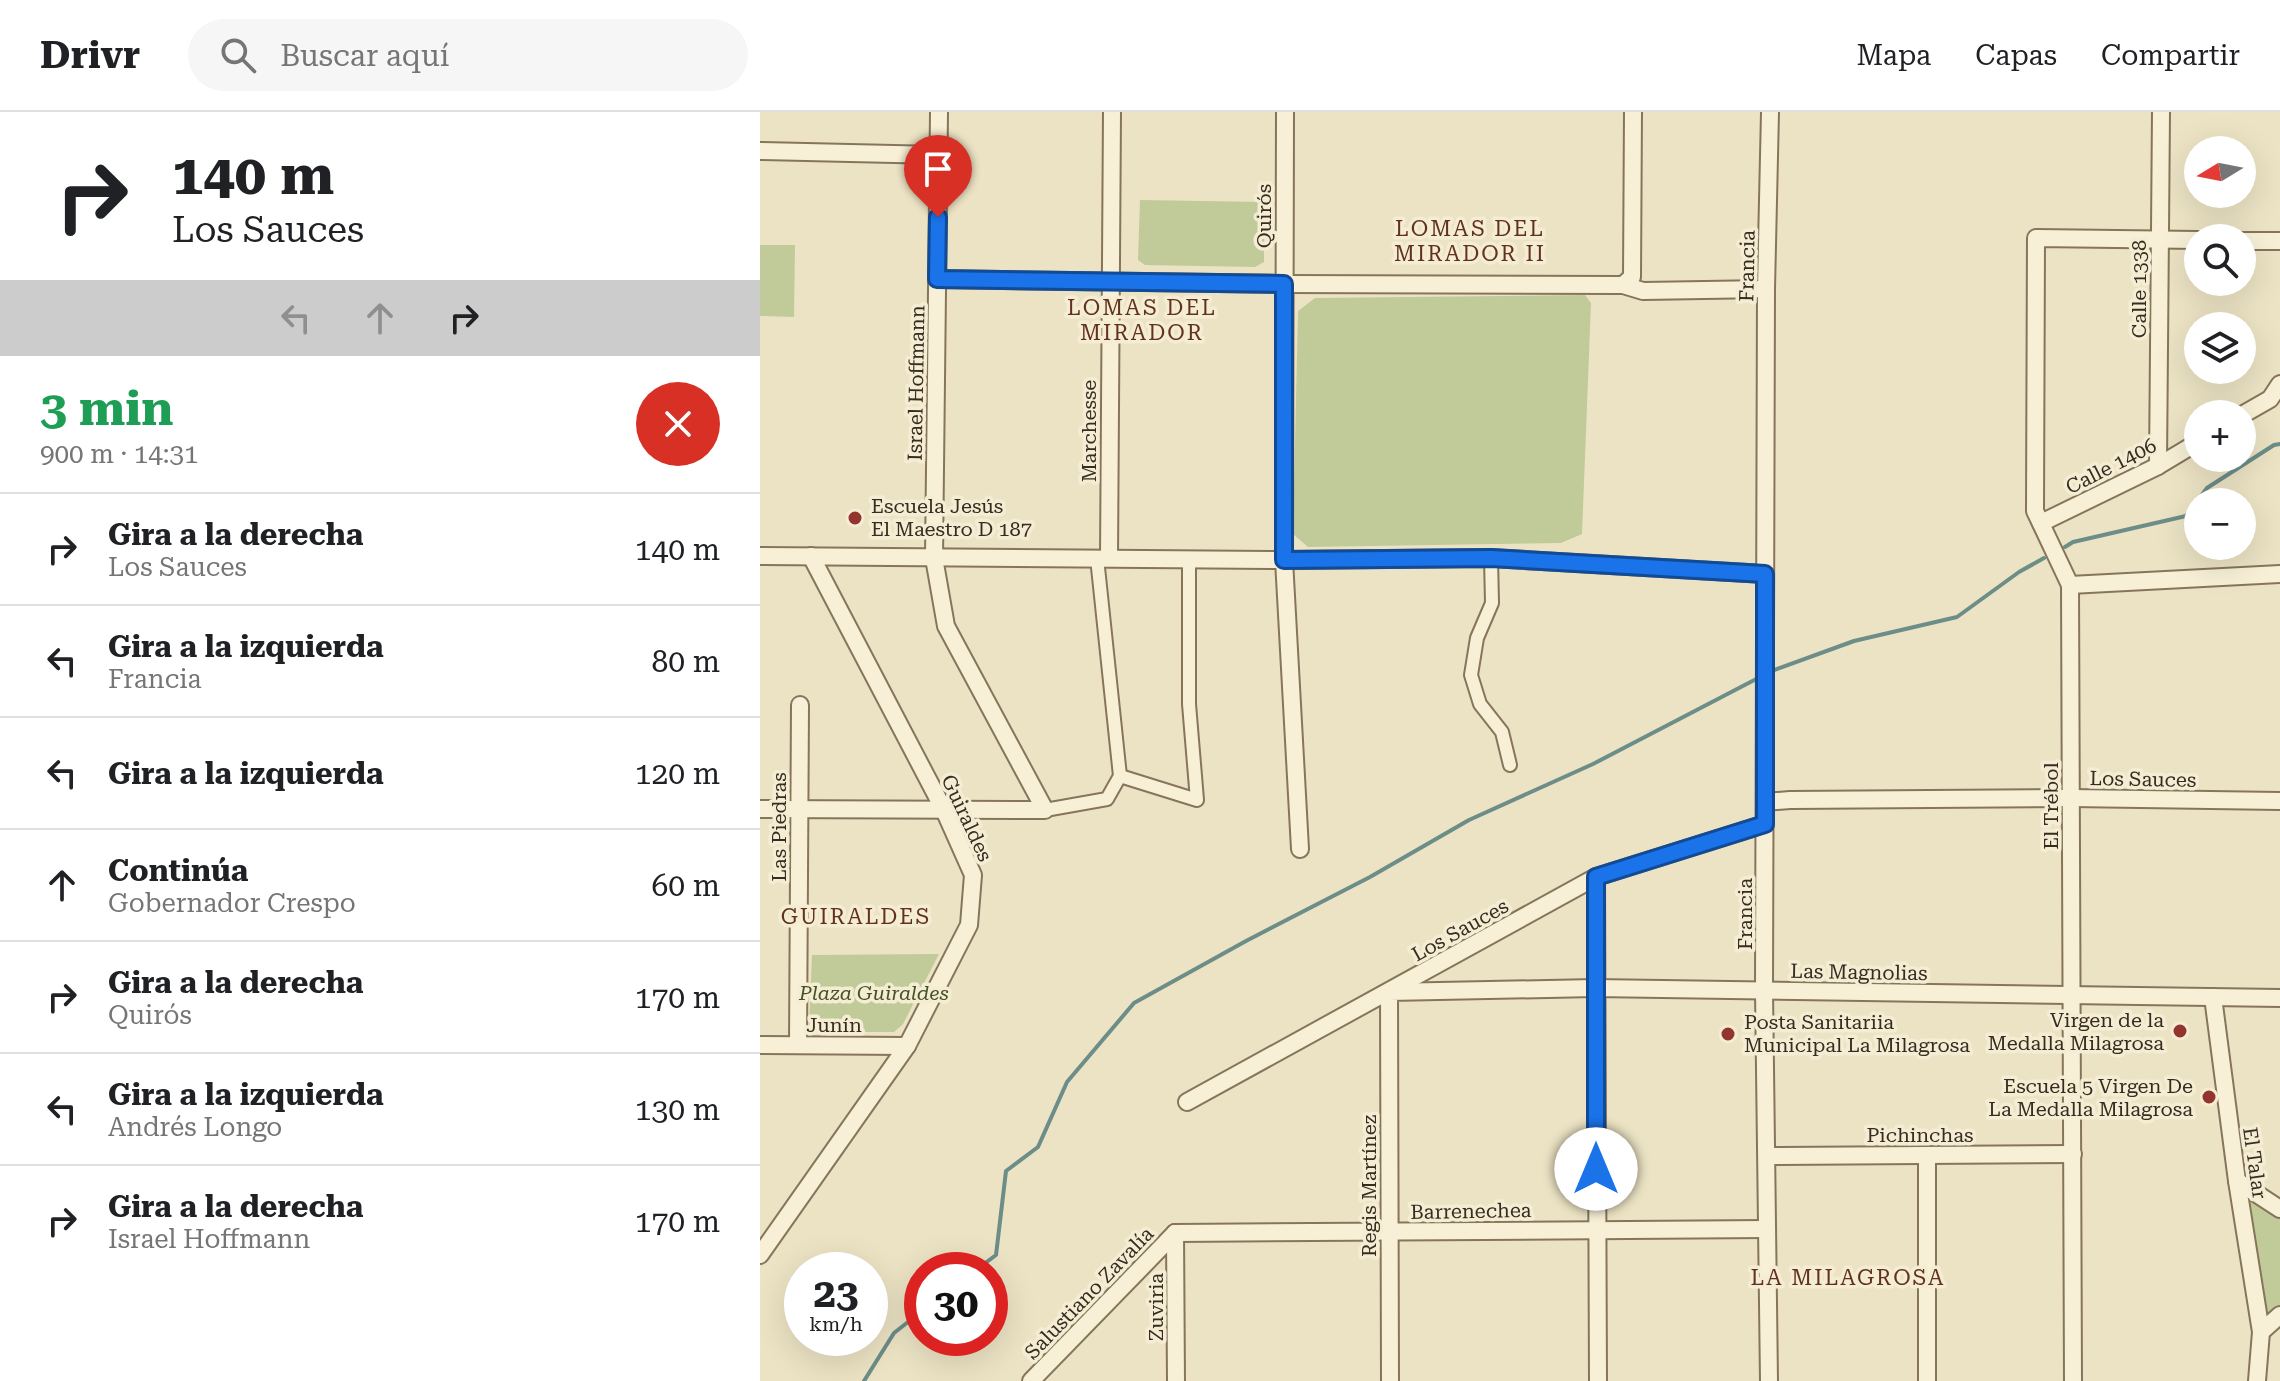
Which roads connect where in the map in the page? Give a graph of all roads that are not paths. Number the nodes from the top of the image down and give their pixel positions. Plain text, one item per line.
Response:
1 (939, 112) edge
2 (1112, 112) edge
3 (1285, 112) edge
4 (1633, 112) edge
5 (1770, 112) edge
6 (2161, 112) edge
7 (760, 151) edge
8 (938, 155) junction
9 (2160, 239) junction
10 (2184, 240) edge
11 (2256, 241) edge
12 (2280, 241) edge
13 (937, 279) junction
14 (1110, 281) junction
15 (1627, 281) junction
16 (1284, 284) junction
17 (1766, 289) junction
18 (2280, 384) edge
19 (2256, 407) edge
20 (2184, 450) edge
21 (2158, 466) junction
22 (2041, 523) junction
23 (760, 556) edge
24 (811, 556) junction
25 (934, 558) junction
26 (1103, 558) junction
27 (1491, 558) junction
28 (1189, 559) junction
29 (1284, 560) junction
30 (1765, 574) junction
31 (2280, 574) edge
32 (2070, 585) junction
33 (800, 705) dead end
34 (1510, 765) dead end
35 (1120, 776) junction
36 (2071, 798) junction
37 (2280, 801) edge
38 (1765, 802) junction
39 (760, 809) edge
40 (799, 809) junction
41 (944, 810) junction
42 (1045, 810) junction
43 (1765, 824) junction
44 (1300, 849) dead end
45 (1596, 877) junction
46 (1595, 988) junction
47 (1764, 990) junction
48 (1389, 992) junction
49 (2072, 994) junction
50 (2213, 997) junction
51 (2280, 998) edge
52 (760, 1045) edge
53 (798, 1045) junction
54 (907, 1046) junction
55 (1187, 1102) dead end
56 (2073, 1154) junction
57 (1927, 1155) junction
58 (1767, 1156) junction
59 (2237, 1181) junction
60 (2280, 1209) edge
61 (1597, 1229) junction
62 (1767, 1229) junction
63 (1388, 1232) junction
64 (1175, 1233) junction
65 (760, 1255) edge
66 (2280, 1315) edge
67 (2261, 1332) junction
68 (1031, 1381) edge
69 (1176, 1381) edge
70 (1390, 1381) edge
71 (1598, 1381) edge
72 (1769, 1381) edge
73 (1927, 1381) edge
74 (2073, 1381) edge
75 (2257, 1381) edge

1 - 8 street, Israel Hoffmann
2 - 14 street, Marchesse
3 - 16 street, Quirós
4 - 15 street
5 - 17 street, Francia
6 - 9 street, Calle 1338
7 - 8 street
8 - 13 street, Israel Hoffmann
9 - 10 street
9 - 21 street, Calle 1338
9 - 22 street, El Trébol
11 - 12 street
13 - 14 street
13 - 25 street, Israel Hoffmann
14 - 16 street
14 - 26 street, Marchesse
15 - 16 street
15 - 17 street
16 - 29 street, Quirós
17 - 30 street, Francia
18 - 19 street
20 - 21 street, Calle 1406
21 - 22 street, Calle 1406
22 - 32 street, El Trébol
23 - 24 street
24 - 25 street
24 - 41 street, Guiraldes
25 - 26 street
25 - 42 street, Israel Hoffmann
26 - 28 street
26 - 35 street
27 - 29 street
27 - 30 street
27 - 34 street
28 - 29 street
28 - 35 street
29 - 44 street, Quirós
30 - 38 street, Francia
31 - 32 street
32 - 36 street, El Trébol
33 - 40 street, Las Piedras
35 - 42 street
36 - 37 street, Los Sauces
36 - 38 street, Los Sauces
36 - 49 street, El Trébol
38 - 43 street, Francia
39 - 40 street
40 - 41 street
40 - 53 street, Las Piedras
41 - 42 street
41 - 54 street, Guiraldes
43 - 45 street, Los Sauces
43 - 47 street, Francia
45 - 46 street
45 - 48 street, Los Sauces
46 - 47 street, Las Magnolias
46 - 48 street, Las Magnolias
46 - 61 street
47 - 49 street, Las Magnolias
47 - 58 street, Francia
48 - 55 street, Los Sauces
48 - 63 street, Regis Martínez
49 - 50 street, Las Magnolias
49 - 56 street, El Trébol
50 - 51 street, Las Magnolias
50 - 59 street, El Talar
52 - 53 street, Junín
53 - 54 street, Junín
54 - 65 street, Guiraldes
56 - 57 street, Pichinchas
56 - 74 street, El Trébol
57 - 58 street, Pichinchas
57 - 73 street
58 - 62 street, Francia
59 - 60 street
59 - 67 street, El Talar
61 - 62 street, Barrenechea
61 - 63 street, Barrenechea
61 - 71 street
62 - 72 street, Francia
63 - 64 street, Barrenechea
63 - 70 street, Regis Martínez
64 - 68 street, Salustiano Zavalía
64 - 69 street, Zuviria
66 - 67 street
67 - 75 street, El Talar

